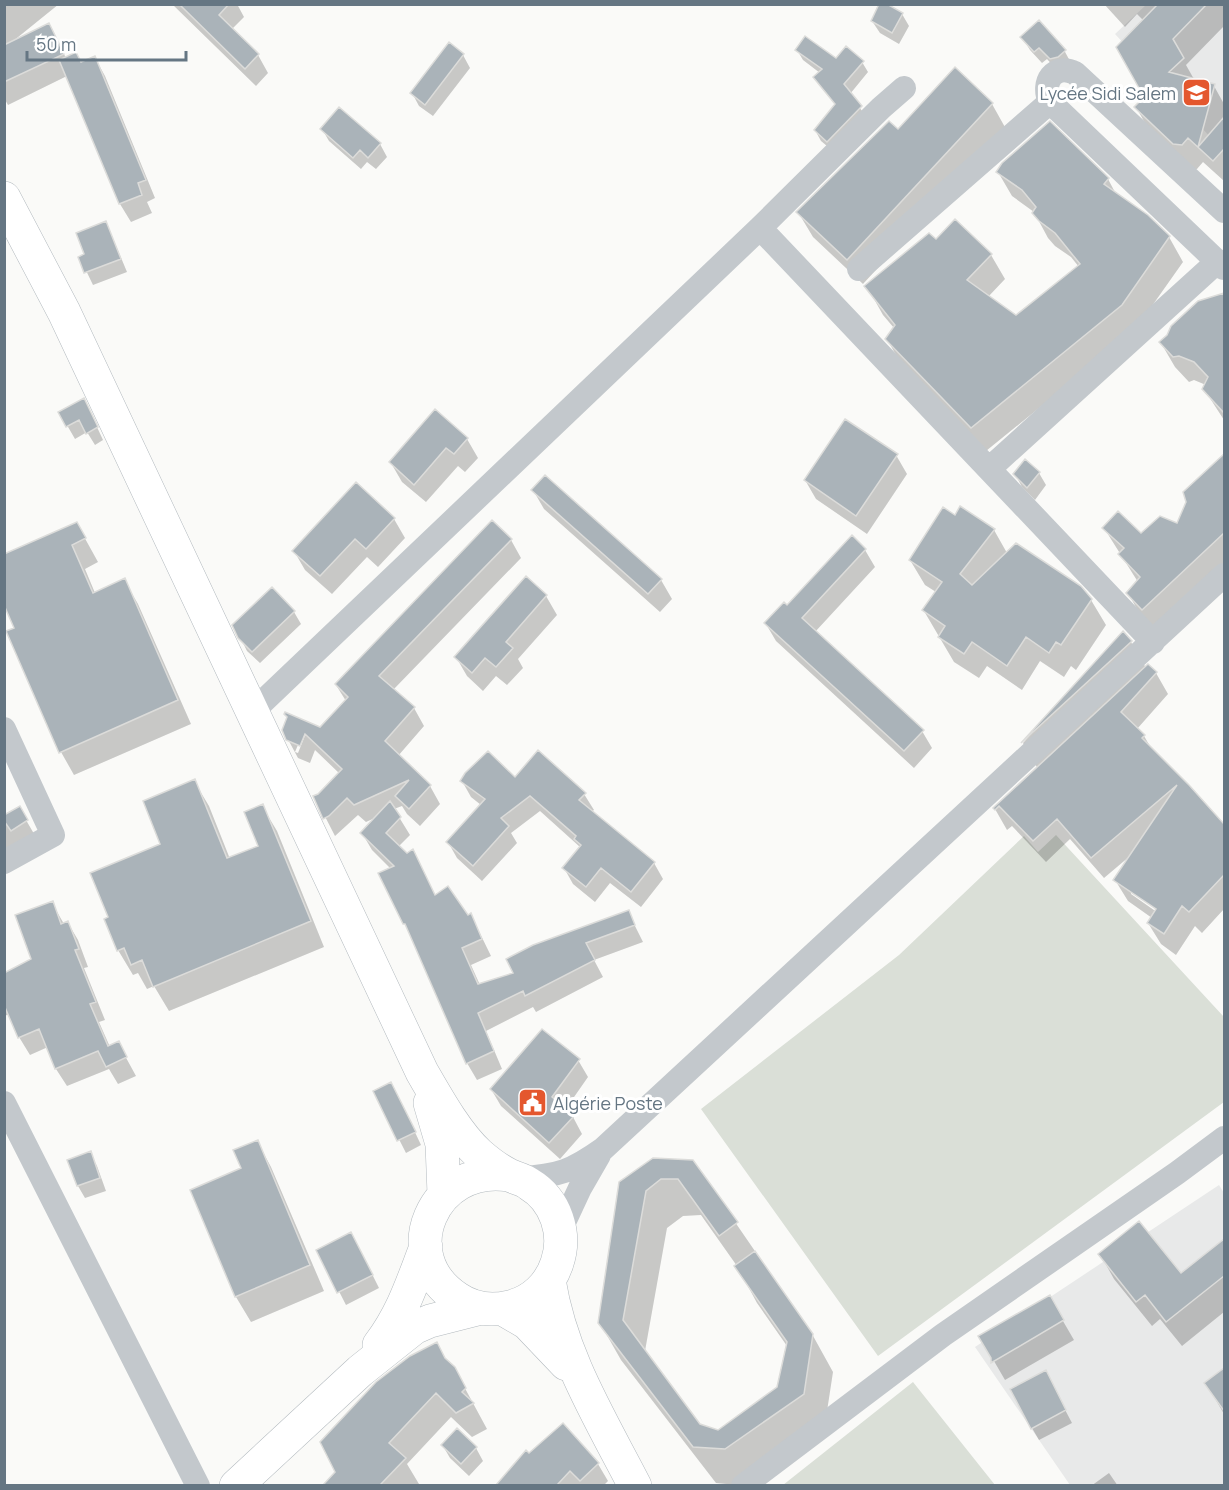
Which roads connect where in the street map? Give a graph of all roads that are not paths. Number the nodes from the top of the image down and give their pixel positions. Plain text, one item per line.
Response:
1 (904, 88) dead end
2 (1050, 102) junction
3 (4, 198) edge
4 (1224, 212) edge
5 (760, 228) junction
6 (1221, 264) edge
7 (859, 269) dead end
8 (989, 470) junction
9 (1224, 576) edge
10 (1153, 642) junction
11 (252, 712) junction
12 (4, 729) edge
13 (4, 862) edge
14 (422, 1072) junction
15 (4, 1103) edge
16 (1224, 1138) edge
17 (603, 1149) junction
18 (514, 1177) junction
19 (444, 1194) junction
20 (560, 1230) junction
21 (426, 1247) junction
22 (549, 1280) junction
23 (492, 1308) junction
24 (360, 1371) junction
25 (582, 1384) junction
26 (198, 1485) edge
27 (236, 1485) edge
28 (635, 1485) edge
29 (742, 1485) edge

1 - 5 street
2 - 4 street
2 - 6 street
2 - 7 street
3 - 11 street
5 - 8 street
5 - 11 street
6 - 8 street
8 - 10 street
9 - 10 street
10 - 17 street
11 - 14 street
12 - 13 street
14 - 18 street
14 - 19 street
15 - 26 street
16 - 29 street
17 - 18 street
17 - 20 street
18 - 19 street
18 - 20 street
19 - 21 street
20 - 22 street
21 - 23 street
21 - 24 street
22 - 23 street
22 - 25 street
23 - 24 street
23 - 25 street
24 - 27 street
25 - 28 street

